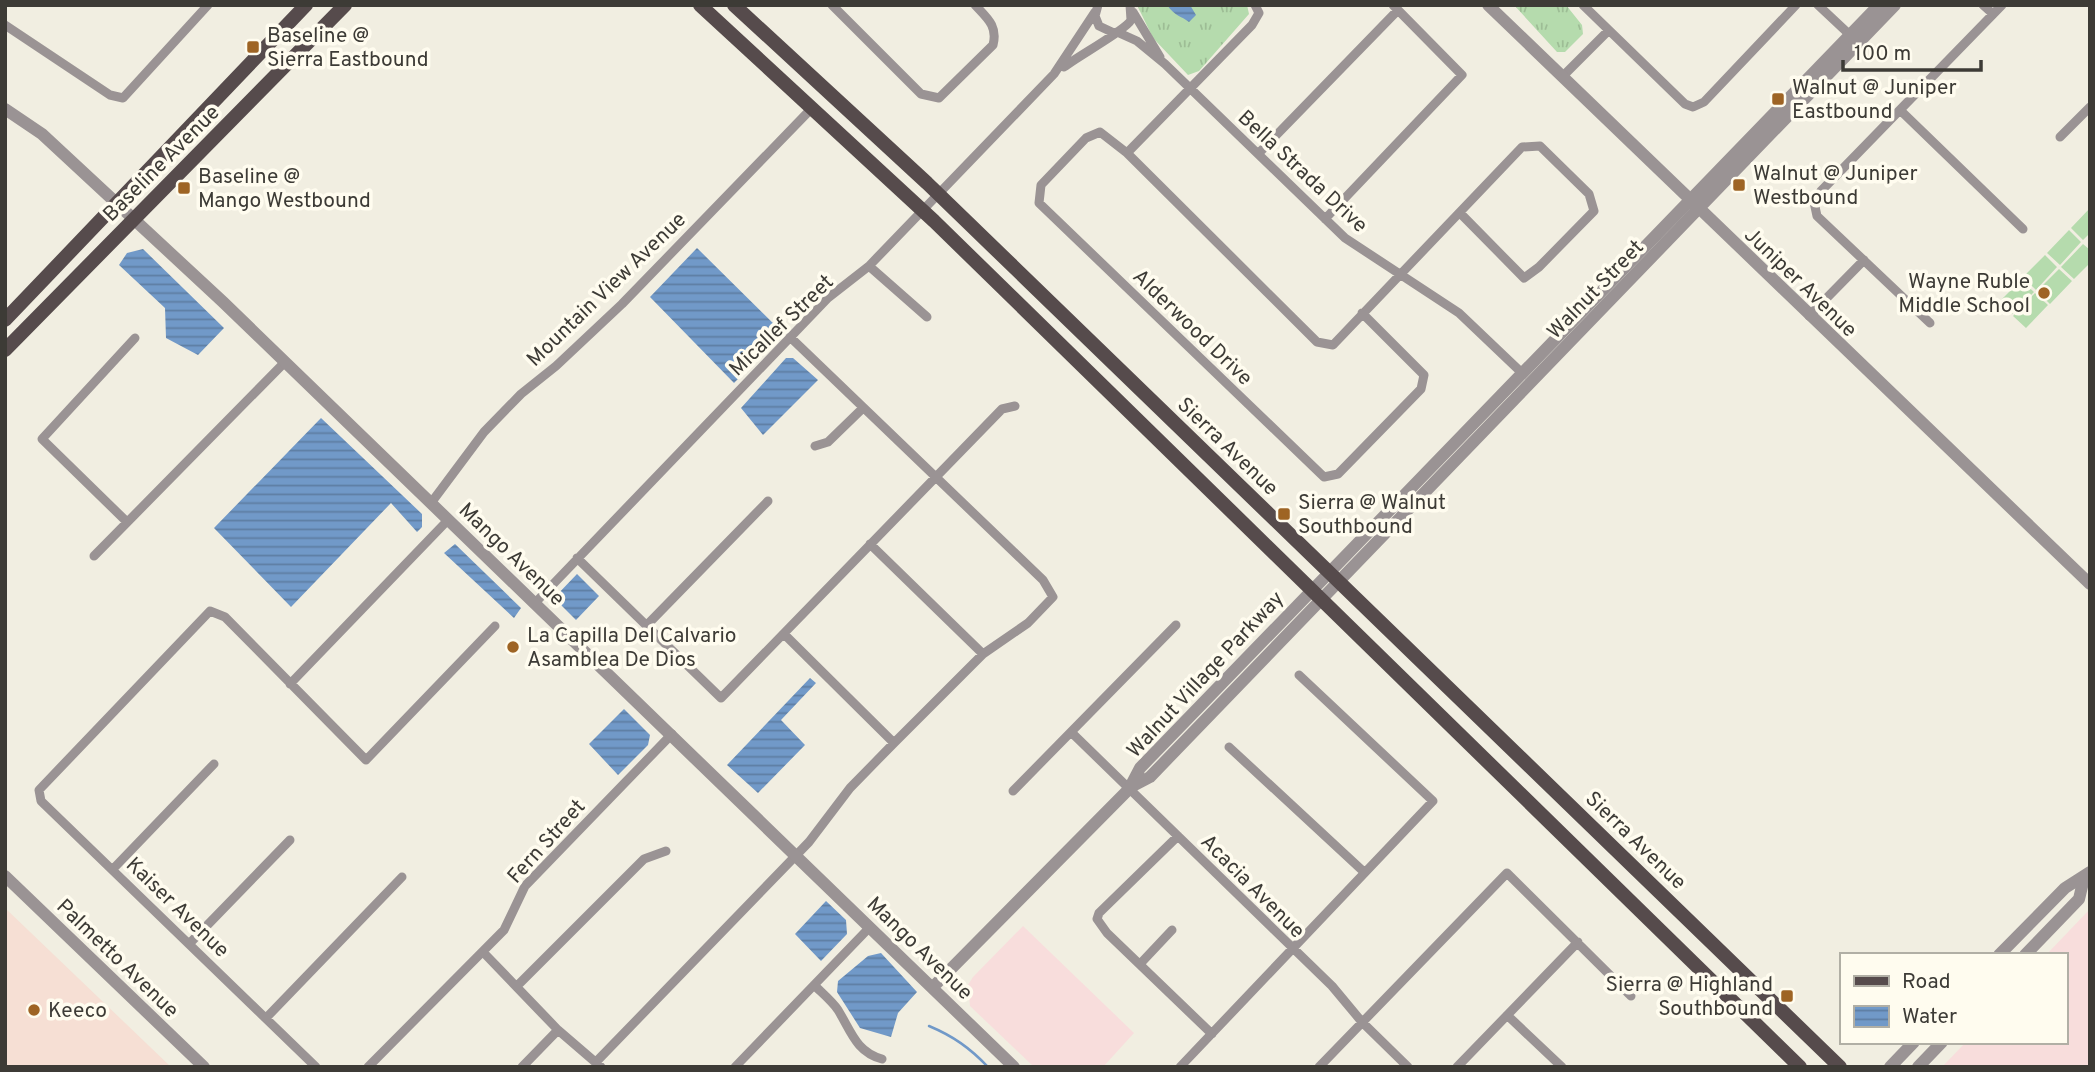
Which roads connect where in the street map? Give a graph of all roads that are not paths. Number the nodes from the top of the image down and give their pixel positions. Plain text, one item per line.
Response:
1 (208, 5) edge
2 (306, 5) edge
3 (345, 5) edge
4 (700, 5) edge
5 (734, 5) edge
6 (832, 5) edge
7 (975, 5) edge
8 (1488, 5) edge
9 (1583, 5) edge
10 (1796, 5) edge
11 (1818, 5) edge
12 (1879, 5) edge
13 (1895, 5) edge
14 (1983, 5) edge
15 (2002, 5) edge
16 (1130, 6) edge
17 (1096, 8) edge
18 (1395, 8) edge
19 (1257, 9) edge
20 (1993, 14) junction
21 (5, 25) edge
22 (1608, 31) junction
23 (1115, 33) junction
24 (1850, 36) junction
25 (1165, 64) junction
26 (1054, 74) junction
27 (1562, 77) junction
28 (1191, 88) junction
29 (813, 107) junction
30 (2090, 107) edge
31 (5, 109) edge
32 (1900, 110) junction
33 (2060, 137) dead end
34 (1128, 153) junction
35 (1258, 154) junction
36 (938, 194) junction
37 (118, 205) junction
38 (1694, 206) junction
39 (923, 210) junction
40 (1460, 213) junction
41 (1325, 219) junction
42 (135, 221) junction
43 (2023, 229) dead end
44 (1864, 260) junction
45 (869, 266) junction
46 (1401, 274) junction
47 (1362, 313) junction
48 (1809, 316) junction
49 (927, 317) dead end
50 (5, 320) edge
51 (1930, 323) dead end
52 (790, 337) junction
53 (135, 338) dead end
54 (5, 350) edge
55 (285, 362) junction
56 (1522, 373) junction
57 (1015, 406) dead end
58 (863, 408) junction
59 (815, 446) dead end
60 (935, 478) junction
61 (768, 501) dead end
62 (431, 503) junction
63 (448, 520) junction
64 (127, 522) junction
65 (870, 544) junction
66 (94, 556) dead end
67 (577, 558) junction
68 (1333, 578) junction
69 (2090, 584) edge
70 (1317, 594) junction
71 (535, 603) junction
72 (1176, 625) dead end
73 (495, 626) dead end
74 (646, 626) junction
75 (783, 634) junction
76 (983, 654) junction
77 (1299, 675) dead end
78 (290, 684) junction
79 (1071, 733) junction
80 (672, 734) junction
81 (894, 743) junction
82 (1229, 747) dead end
83 (214, 764) dead end
84 (1129, 789) junction
85 (1013, 791) dead end
86 (1178, 836) junction
87 (290, 840) dead end
88 (666, 851) dead end
89 (797, 855) junction
90 (113, 869) junction
91 (1364, 872) junction
92 (2087, 875) edge
93 (5, 876) edge
94 (402, 877) dead end
95 (870, 927) junction
96 (1172, 930) dead end
97 (1578, 942) junction
98 (190, 943) junction
99 (1293, 951) junction
100 (483, 952) junction
101 (2001, 953) edge
102 (2027, 953) edge
103 (1140, 964) junction
104 (814, 985) junction
105 (517, 986) junction
106 (933, 987) junction
107 (1631, 996) dead end
108 (1507, 1015) junction
109 (266, 1018) junction
110 (1362, 1022) junction
111 (558, 1030) junction
112 (1212, 1034) junction
113 (1912, 1044) edge
114 (1940, 1044) edge
115 (882, 1059) dead end
116 (599, 1064) edge
117 (741, 1065) edge
118 (204, 1067) edge
119 (316, 1067) edge
120 (368, 1067) edge
121 (522, 1067) edge
122 (1014, 1067) edge
123 (1180, 1067) edge
124 (1319, 1067) edge
125 (1408, 1067) edge
126 (1457, 1067) edge
127 (1562, 1067) edge
128 (1800, 1067) edge
129 (1840, 1067) edge
130 (1890, 1067) edge
131 (1918, 1067) edge

1 - 21 street
2 - 37 main road, Baseline Avenue
3 - 42 main road, Baseline Avenue
4 - 29 main road, Sierra Avenue
5 - 36 main road, Sierra Avenue
6 - 7 street
8 - 27 street, Juniper Avenue
9 - 22 street
10 - 22 street
11 - 24 street
12 - 24 street, Walnut Street
13 - 38 street, Walnut Street
14 - 20 street
15 - 20 street
16 - 23 street
16 - 25 street, Bella Strada Drive
17 - 23 street, Bella Strada Drive
17 - 26 street, Micallef Street
18 - 35 street
18 - 41 street
19 - 28 street
20 - 32 street
22 - 27 street
23 - 25 street, Bella Strada Drive
23 - 26 street, Micallef Street
24 - 38 street, Walnut Street
25 - 28 street, Bella Strada Drive
26 - 36 street, Micallef Street
27 - 38 street, Juniper Avenue
28 - 34 street
28 - 35 street, Bella Strada Drive
29 - 39 main road, Sierra Avenue
29 - 62 street, Mountain View Avenue
30 - 33 street
31 - 37 street, Mango Avenue
32 - 43 street
32 - 44 street
34 - 47 street
34 - 47 street, Alderwood Drive
35 - 41 street, Bella Strada Drive
36 - 39 street, Micallef Street
36 - 68 main road, Sierra Avenue
37 - 42 street, Mango Avenue
37 - 50 main road, Baseline Avenue
38 - 48 street, Juniper Avenue
38 - 56 street, Walnut Street
38 - 68 street, Walnut Street
39 - 45 street, Micallef Street
39 - 70 main road, Sierra Avenue
40 - 40 street
40 - 46 street
41 - 46 street, Bella Strada Drive
42 - 54 main road, Baseline Avenue
42 - 55 street, Mango Avenue
44 - 48 street
44 - 51 street
45 - 49 street
45 - 52 street, Micallef Street
46 - 47 street
46 - 56 street, Bella Strada Drive
48 - 69 street, Juniper Avenue
52 - 58 street
52 - 67 street, Micallef Street
53 - 64 street
55 - 62 street, Mango Avenue
55 - 64 street
56 - 68 street, Walnut Street
57 - 60 street
58 - 59 street
58 - 60 street
60 - 65 street
60 - 76 street
61 - 74 street
62 - 63 street, Mango Avenue
63 - 71 street, Mango Avenue
63 - 78 street
64 - 66 street
65 - 75 street
65 - 76 street
67 - 71 street, Micallef Street
67 - 74 street
68 - 70 street, Walnut Street
68 - 129 main road, Sierra Avenue
70 - 84 street, Walnut Village Parkway
70 - 128 main road, Sierra Avenue
71 - 80 street, Mango Avenue
72 - 79 street
73 - 78 street
74 - 75 street
75 - 81 street
76 - 81 street
77 - 91 street
78 - 90 street, Kaiser Avenue
79 - 84 street, Acacia Avenue
79 - 85 street
80 - 89 street, Mango Avenue
80 - 100 street, Fern Street
81 - 89 street
82 - 91 street
83 - 90 street
84 - 86 street, Acacia Avenue
84 - 106 street, Walnut Village Parkway
86 - 99 street, Acacia Avenue
86 - 103 street
87 - 98 street
88 - 105 street
89 - 95 street, Mango Avenue
89 - 116 street
90 - 98 street, Kaiser Avenue
91 - 99 street
92 - 101 street
92 - 102 street
93 - 118 street, Palmetto Avenue
94 - 109 street
95 - 104 street
95 - 106 street, Mango Avenue
96 - 103 street
97 - 107 street
97 - 108 street
97 - 110 street
98 - 109 street, Kaiser Avenue
99 - 110 street, Acacia Avenue
99 - 112 street
100 - 105 street
100 - 120 street, Fern Street
103 - 112 street
104 - 115 street
104 - 117 street
105 - 111 street
106 - 122 street, Mango Avenue
108 - 126 street
108 - 127 street
109 - 119 street, Kaiser Avenue
110 - 124 street
110 - 125 street, Acacia Avenue
111 - 116 street
111 - 121 street
112 - 123 street
113 - 130 street
114 - 131 street

